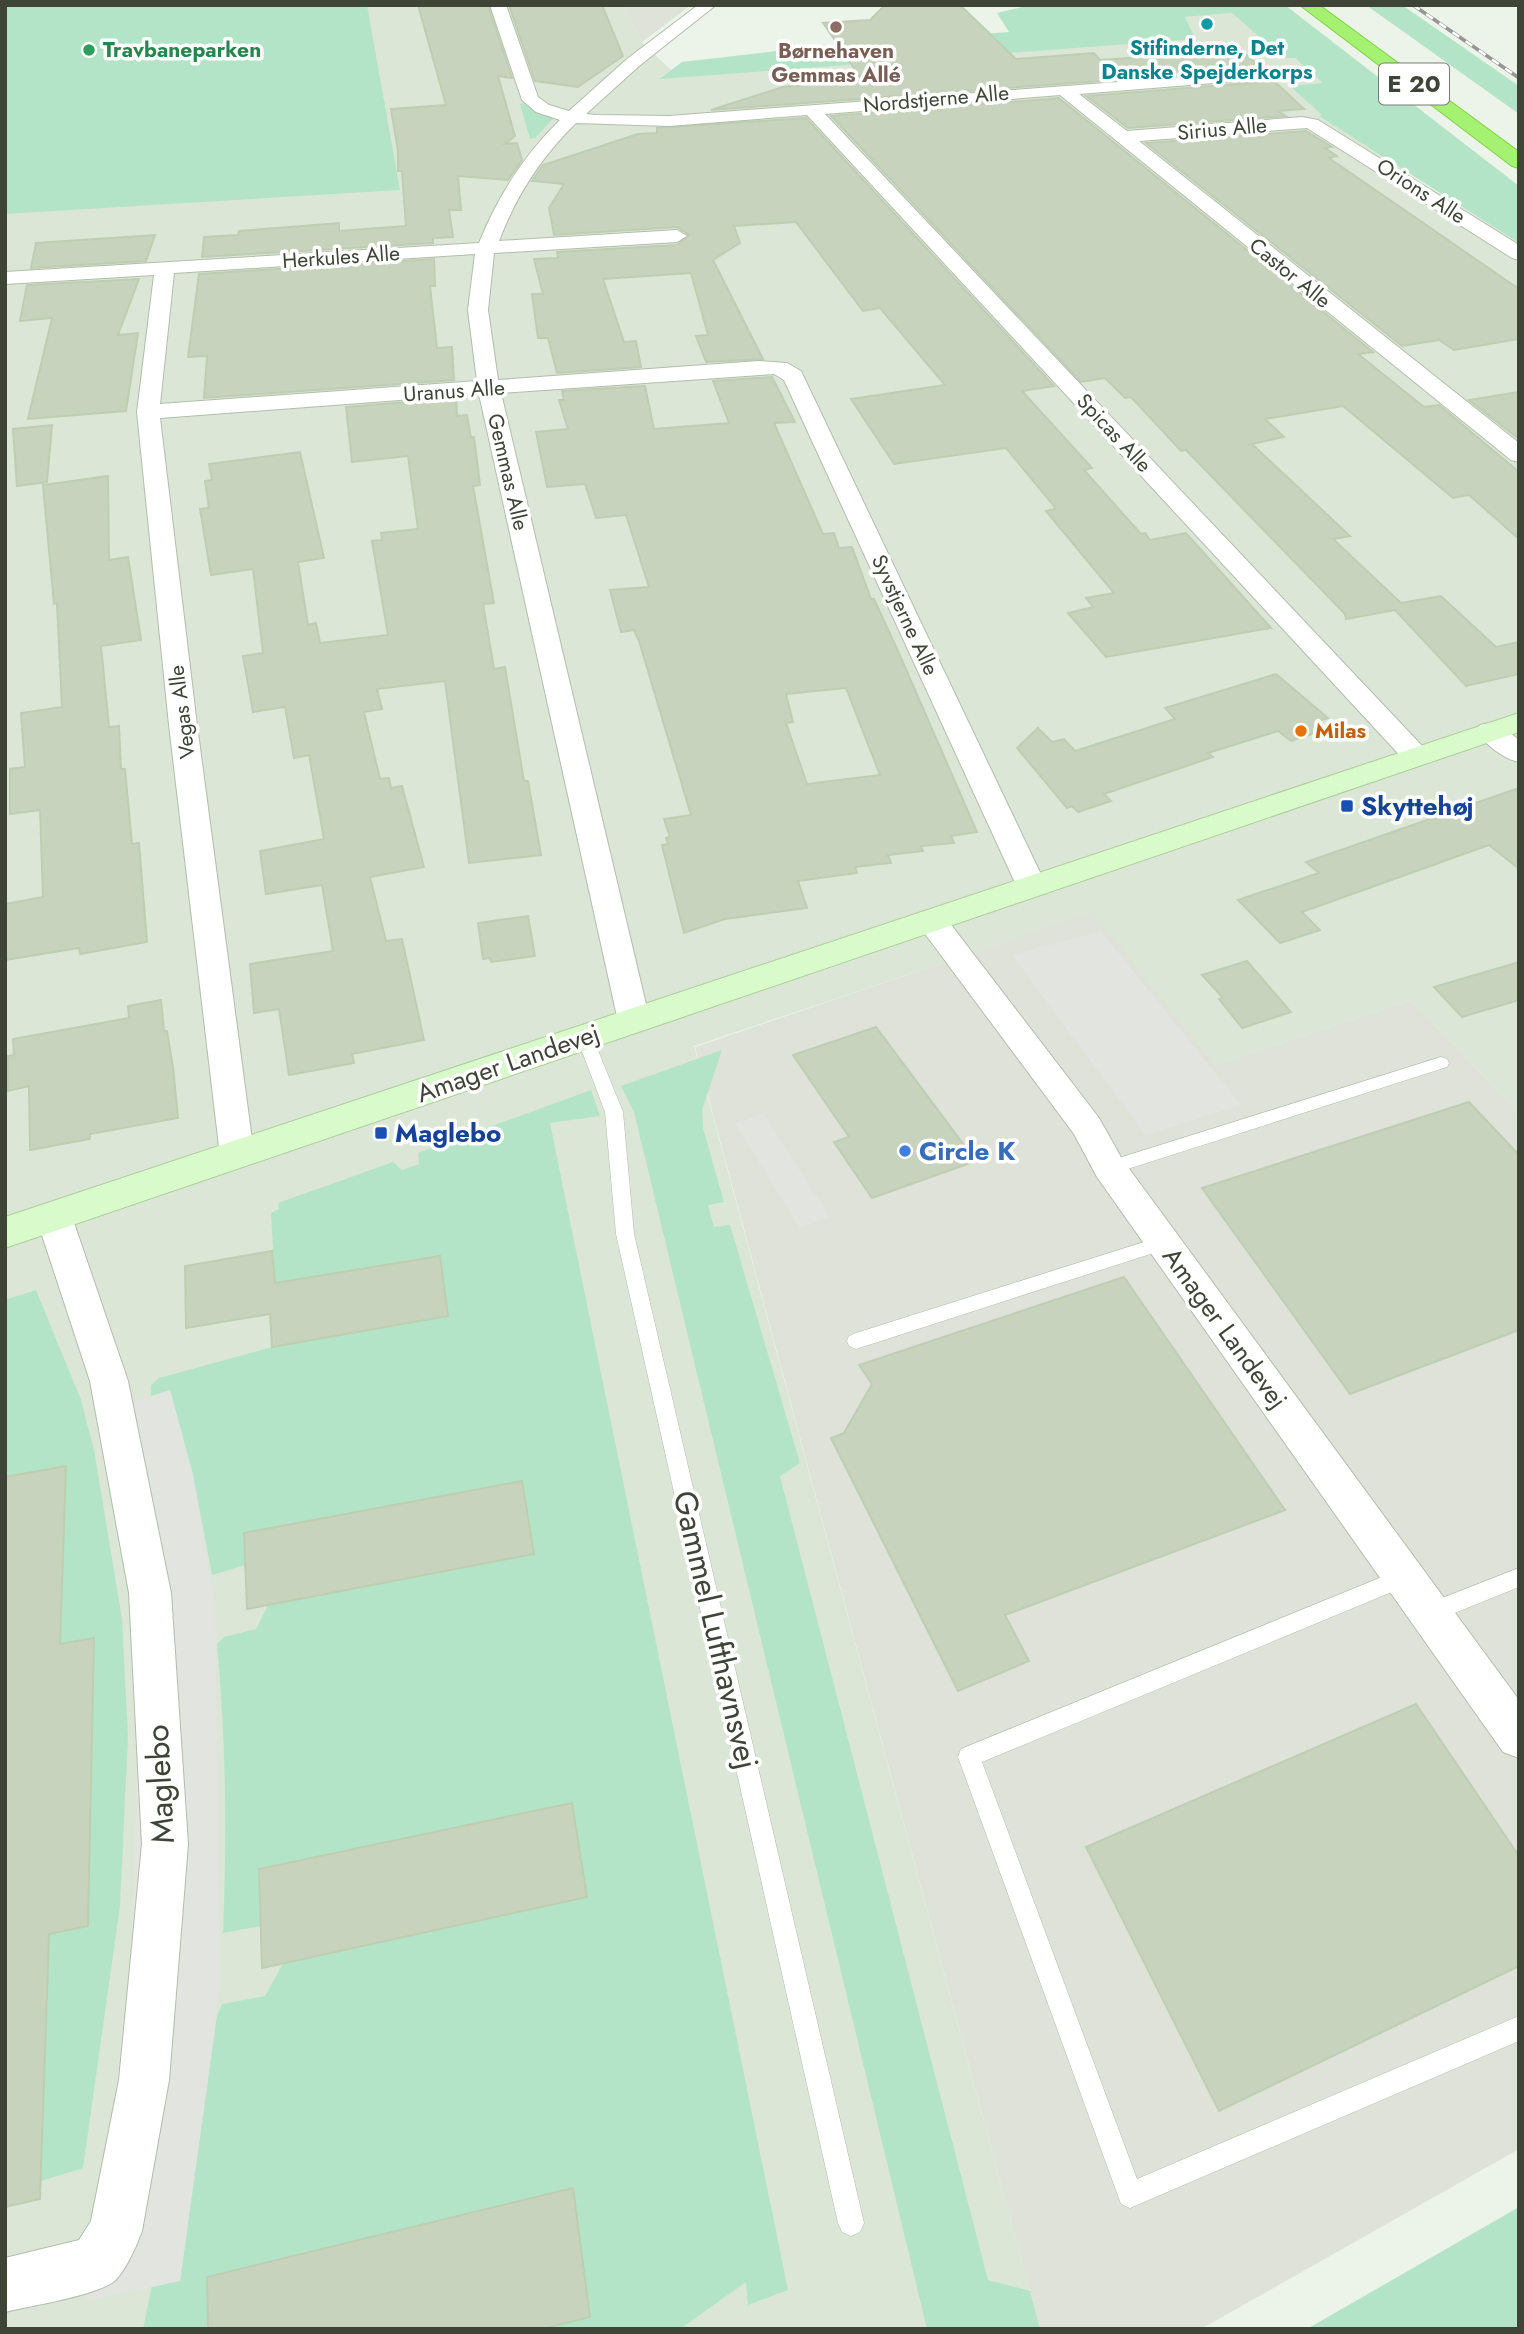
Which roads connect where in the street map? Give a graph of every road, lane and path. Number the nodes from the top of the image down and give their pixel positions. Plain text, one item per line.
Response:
1 (498, 5) edge
2 (708, 5) edge
3 (1308, 5) edge
4 (1300, 71) dead end
5 (1063, 89) junction
6 (811, 109) junction
7 (573, 116) junction
8 (1322, 128) joint
9 (1121, 137) junction
10 (1519, 162) edge
11 (677, 236) dead end
12 (485, 248) junction
13 (1519, 254) edge
14 (165, 268) junction
15 (5, 278) edge
16 (759, 367) joint
17 (489, 388) junction
18 (148, 412) junction
19 (1519, 455) edge
20 (1519, 722) edge
21 (1490, 732) junction
22 (1519, 754) edge
23 (1416, 756) junction
24 (1032, 887) junction
25 (932, 920) junction
26 (634, 1021) junction
27 (584, 1038) junction
28 (1441, 1063) dead end
29 (237, 1155) junction
30 (1109, 1168) junction
31 (54, 1217) junction
32 (5, 1233) edge
33 (1163, 1243) junction
34 (856, 1341) dead end
35 (1404, 1577) junction
36 (1519, 1577) edge
37 (1430, 1613) junction
38 (1519, 1737) edge
39 (1519, 2028) edge
40 (850, 2223) dead end
41 (5, 2285) edge

1 - 7 street, Nordstjerne Alle
2 - 7 street, Gemmas Alle
3 - 10 highway, E 20
4 - 5 street, Nordstjerne Alle
5 - 6 street, Nordstjerne Alle
5 - 9 street, Castor Alle
6 - 7 street, Nordstjerne Alle
6 - 23 street, Spicas Alle
7 - 12 street, Gemmas Alle
8 - 9 street, Sirius Alle
8 - 13 street, Orions Alle
9 - 19 street, Castor Alle
11 - 12 street, Herkules Alle
12 - 14 street, Herkules Alle
12 - 17 street, Gemmas Alle
14 - 15 street, Herkules Alle
14 - 18 street, Vegas Alle
16 - 17 street, Uranus Alle
16 - 24 street, Syvstjerne Alle
17 - 18 street, Uranus Alle
17 - 26 street, Gemmas Alle
18 - 29 street, Vegas Alle
20 - 21 street, Amager Landevej
21 - 22 street
21 - 23 street, Amager Landevej
23 - 24 street, Amager Landevej
24 - 25 street, Amager Landevej
25 - 26 street, Amager Landevej
25 - 30 street, Amager Landevej
26 - 27 street, Amager Landevej
27 - 29 street, Amager Landevej
27 - 40 lane, Gammel Lufthavnsvej
28 - 30 lane
29 - 31 street, Amager Landevej
30 - 33 street, Amager Landevej
31 - 32 street, Amager Landevej
31 - 41 street, Maglebo
33 - 34 lane
33 - 35 street, Amager Landevej
35 - 37 street, Amager Landevej
35 - 39 lane
36 - 37 lane
37 - 38 street, Amager Landevej

